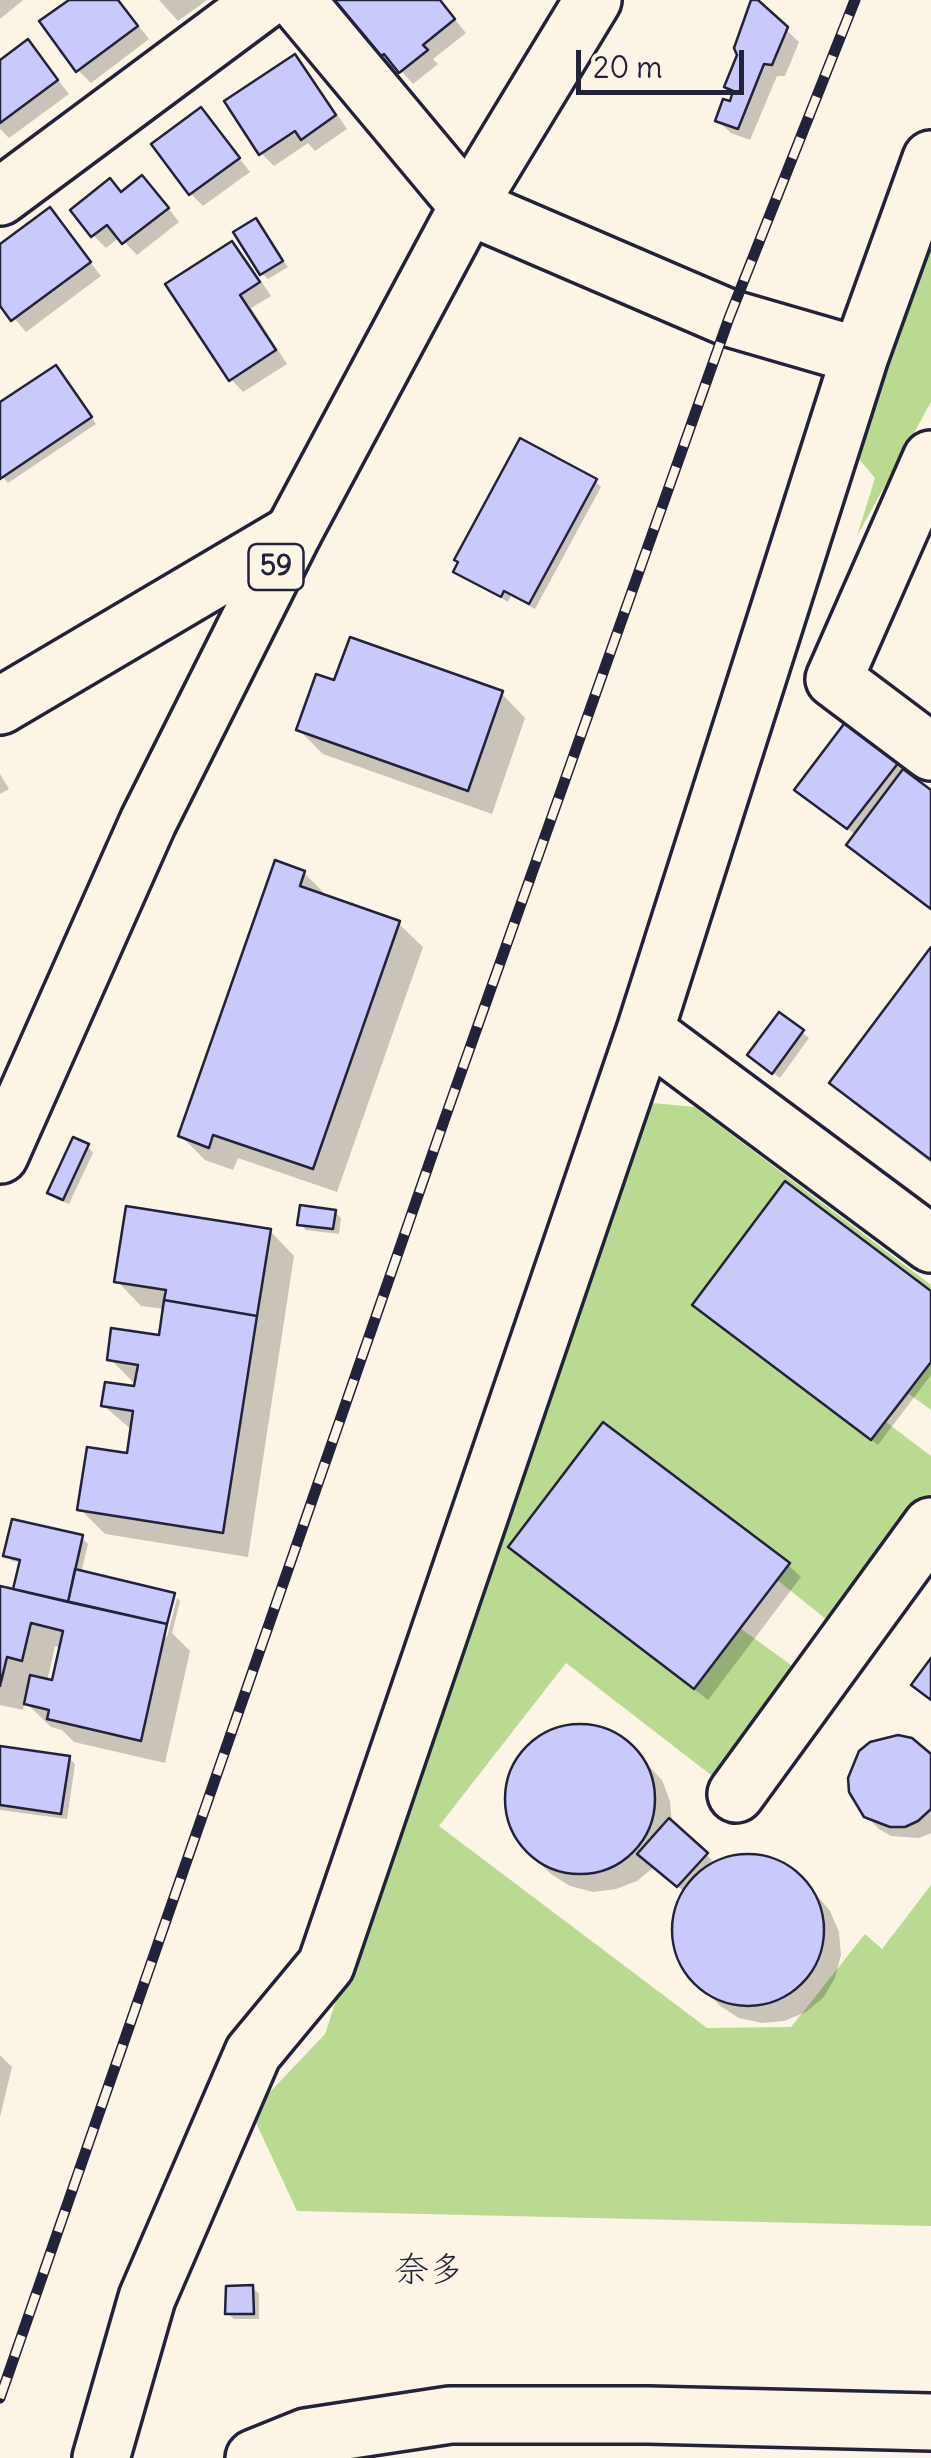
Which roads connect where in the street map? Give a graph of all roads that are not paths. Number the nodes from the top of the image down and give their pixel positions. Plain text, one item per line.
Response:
1 (265, 0) edge
2 (296, 0) edge
3 (593, 0) edge
4 (931, 159) edge
5 (0, 198) edge
6 (468, 206) junction
7 (860, 356) junction
8 (931, 459) edge
9 (293, 533) junction
10 (0, 706) edge
11 (931, 752) edge
12 (645, 1031) junction
13 (0, 1155) edge
14 (931, 1244) edge
15 (931, 1526) edge
16 (736, 1794) dead end
17 (931, 2422) edge
18 (648, 2436) edge
19 (931, 2446) edge
20 (309, 2448) edge
21 (101, 2458) edge
22 (254, 2458) edge
23 (929, 2458) edge

1 - 5 street
2 - 6 street
3 - 6 street, 59
4 - 7 street
6 - 7 street
6 - 9 street, 59
7 - 12 street
8 - 11 street
9 - 10 street
9 - 13 street, 59
12 - 14 street
12 - 21 street
15 - 16 street
17 - 18 street
18 - 20 street
19 - 23 street
20 - 22 street

